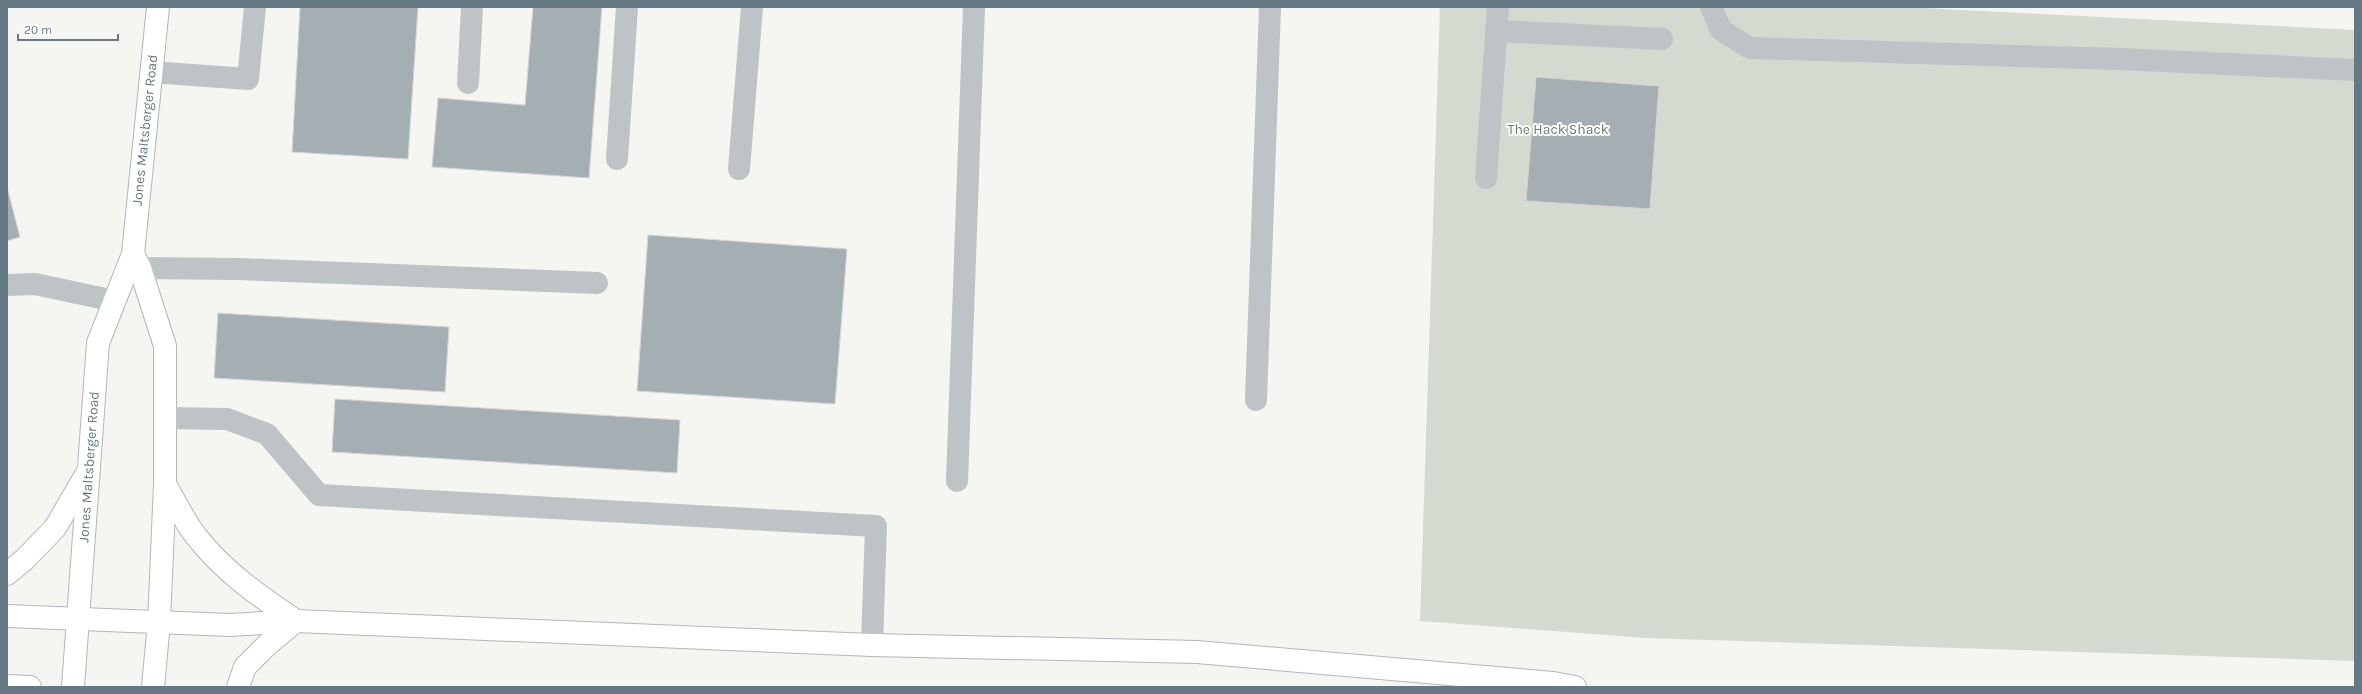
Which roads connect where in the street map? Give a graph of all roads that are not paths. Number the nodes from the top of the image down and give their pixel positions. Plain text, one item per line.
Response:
1 (158, 7) edge
2 (255, 7) edge
3 (472, 7) edge
4 (626, 7) edge
5 (752, 7) edge
6 (974, 7) edge
7 (1270, 7) edge
8 (1498, 7) edge
9 (1710, 7) edge
10 (1496, 31) junction
11 (1662, 39) dead end
12 (2355, 70) edge
13 (151, 72) junction
14 (468, 83) dead end
15 (617, 160) dead end
16 (739, 169) dead end
17 (1486, 178) dead end
18 (136, 261) junction
19 (597, 283) dead end
20 (7, 285) edge
21 (115, 301) junction
22 (1256, 400) dead end
23 (165, 418) junction
24 (90, 466) junction
25 (957, 480) dead end
26 (165, 484) junction
27 (7, 574) edge
28 (7, 616) edge
29 (76, 619) junction
30 (296, 621) junction
31 (159, 622) junction
32 (872, 645) junction
33 (7, 686) edge
34 (30, 687) edge
35 (73, 687) edge
36 (153, 687) edge
37 (238, 687) edge
38 (1575, 687) edge

1 - 13 main road, Jones Maltsberger Road
2 - 13 lane
3 - 14 lane
4 - 15 lane
5 - 16 lane
6 - 25 lane
7 - 22 lane
8 - 10 lane
9 - 12 lane
10 - 11 lane
10 - 17 lane
13 - 18 main road, Jones Maltsberger Road
18 - 19 lane
18 - 21 main road, Jones Maltsberger Road
18 - 23 main road, Jones Maltsberger Road
20 - 21 lane
21 - 24 main road, Jones Maltsberger Road
23 - 26 main road, Jones Maltsberger Road
23 - 32 lane
24 - 27 main road
24 - 29 main road, Jones Maltsberger Road
26 - 30 main road
26 - 31 main road, Jones Maltsberger Road
28 - 29 main road
29 - 31 main road
29 - 35 main road, Jones Maltsberger Road
30 - 31 main road
30 - 32 main road
30 - 37 main road
31 - 36 main road, Jones Maltsberger Road
32 - 38 main road
33 - 34 main road

